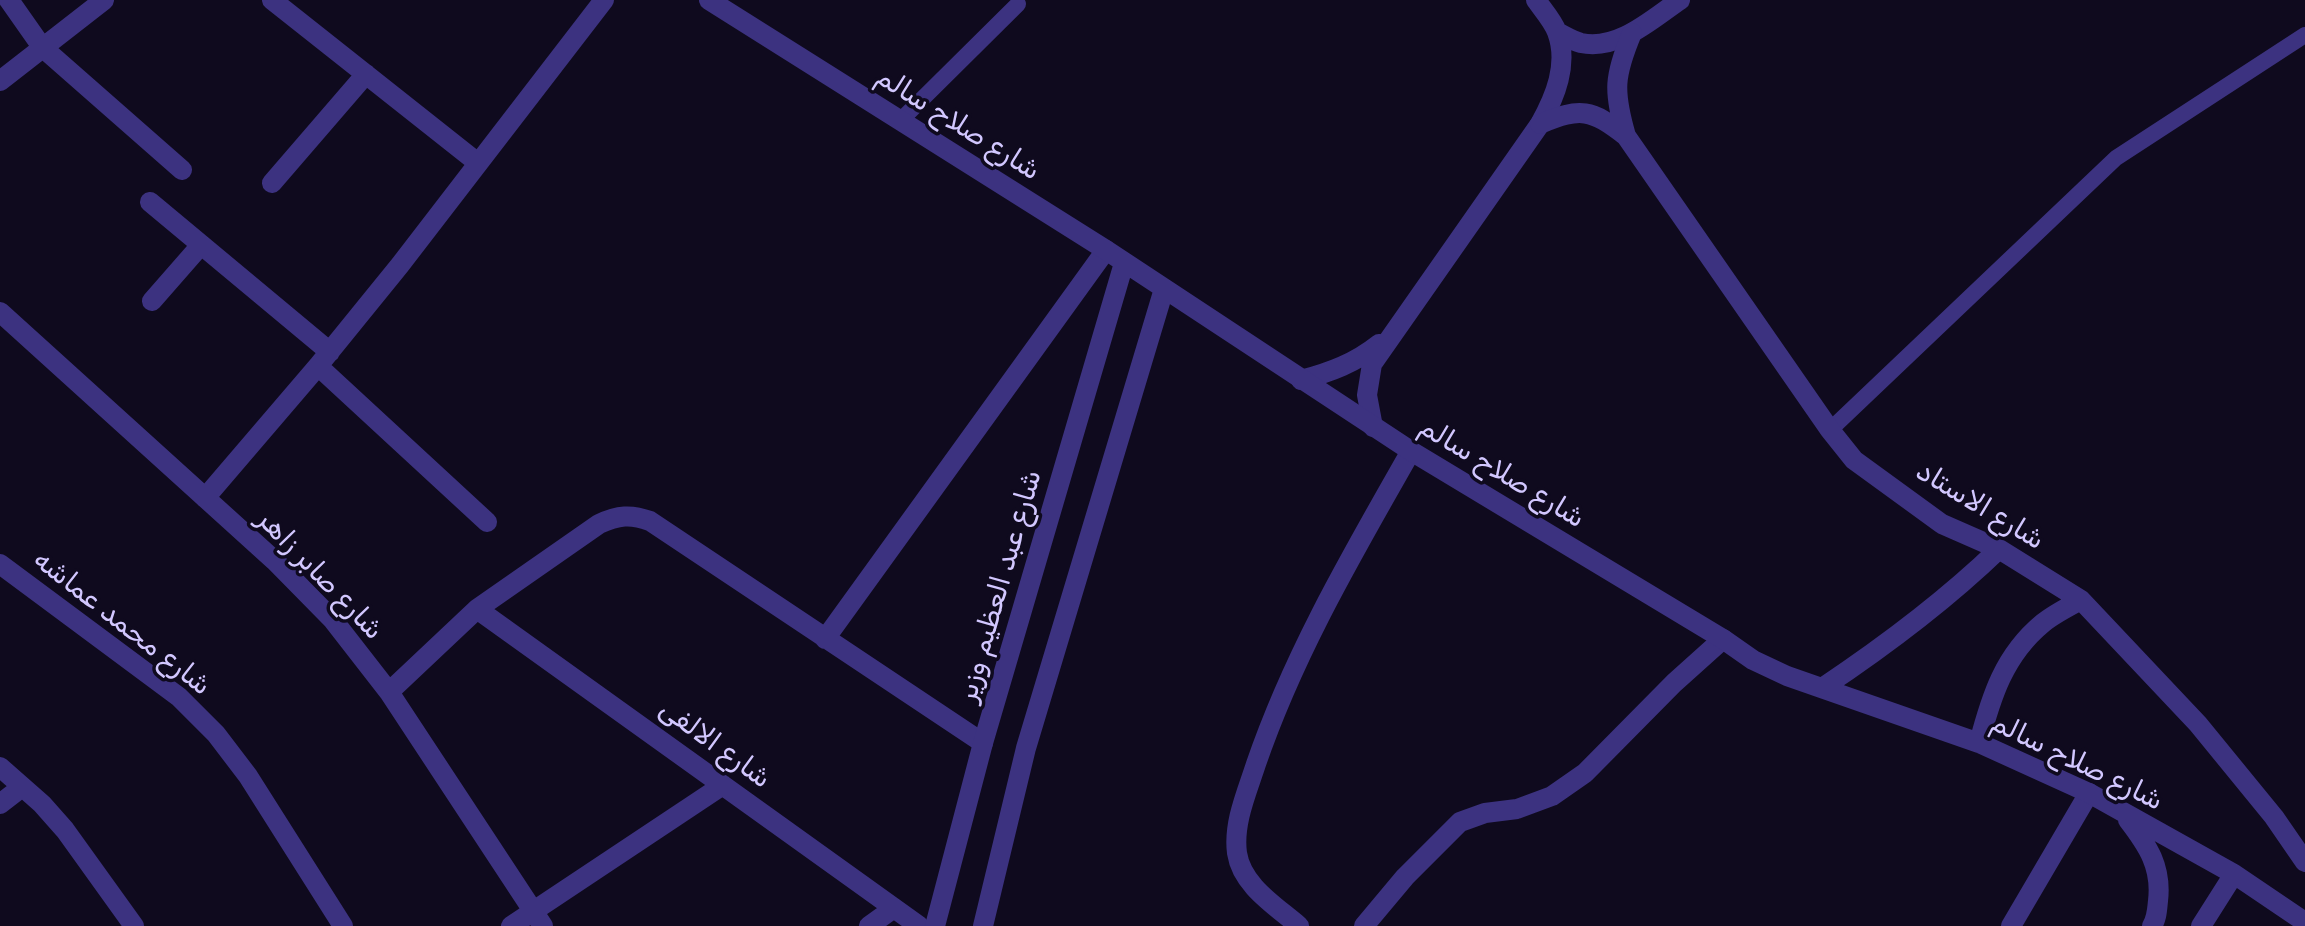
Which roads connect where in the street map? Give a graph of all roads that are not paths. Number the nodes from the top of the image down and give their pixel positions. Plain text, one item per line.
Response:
1 (9, 0) edge
2 (104, 0) edge
3 (272, 0) edge
4 (604, 0) edge
5 (709, 0) edge
6 (1536, 0) edge
7 (1680, 0) edge
8 (1018, 4) dead end
9 (1557, 32) junction
10 (1632, 33) junction
11 (2305, 35) edge
12 (42, 47) junction
13 (366, 74) junction
14 (0, 81) edge
15 (900, 121) junction
16 (1540, 124) junction
17 (1626, 136) junction
18 (478, 163) junction
19 (182, 170) dead end
20 (272, 183) dead end
21 (150, 202) dead end
22 (201, 245) junction
23 (1106, 250) junction
24 (1124, 263) junction
25 (1164, 289) junction
26 (152, 301) dead end
27 (0, 312) edge
28 (1389, 337) junction
29 (324, 359) junction
30 (1301, 380) junction
31 (1373, 427) junction
32 (1830, 430) junction
33 (1411, 451) junction
34 (205, 498) junction
35 (487, 522) dead end
36 (1999, 549) junction
37 (0, 564) edge
38 (2081, 600) junction
39 (477, 609) junction
40 (825, 639) junction
41 (1723, 639) junction
42 (1822, 688) junction
43 (389, 692) junction
44 (983, 743) junction
45 (1979, 743) junction
46 (0, 767) edge
47 (723, 785) junction
48 (22, 787) junction
49 (2089, 793) junction
50 (0, 804) edge
51 (2123, 813) junction
52 (2305, 862) edge
53 (2234, 874) junction
54 (894, 908) junction
55 (538, 919) edge
56 (2305, 922) edge
57 (134, 926) edge
58 (343, 926) edge
59 (511, 926) edge
60 (869, 926) edge
61 (919, 926) edge
62 (935, 926) edge
63 (983, 926) edge
64 (1299, 926) edge
65 (1364, 926) edge
66 (2011, 926) edge
67 (2152, 926) edge
68 (2201, 926) edge

1 - 12 street
2 - 12 street
3 - 13 street
4 - 18 street
5 - 15 street, شارع صلاح سالم
6 - 9 street
7 - 10 street
8 - 15 lane
9 - 10 street
9 - 16 street
10 - 17 street, شارع الاستاد
11 - 32 lane
12 - 14 street
12 - 19 street
13 - 18 street
13 - 20 street
15 - 23 street, شارع صلاح سالم
16 - 17 street, شارع الاستاد
16 - 28 street
17 - 32 street, شارع الاستاد
18 - 29 street
21 - 22 street
22 - 26 street
22 - 29 street
23 - 24 street, شارع صلاح سالم
23 - 40 street
24 - 25 street, شارع صلاح سالم
24 - 44 street, شارع عبد العظيم وزير
25 - 30 street, شارع صلاح سالم
25 - 63 street
27 - 34 street, شارع صابر زاهر
28 - 30 street
28 - 31 street
29 - 34 street
29 - 35 street
30 - 31 street, شارع صلاح سالم
31 - 33 street, شارع صلاح سالم
32 - 36 street, شارع الاستاد
33 - 41 street, شارع صلاح سالم
33 - 64 street
34 - 43 street, شارع صابر زاهر
36 - 38 street, شارع الاستاد
36 - 42 street
37 - 58 street, شارع محمد عماشه
38 - 45 street
38 - 52 street, شارع الاستاد
39 - 40 street
39 - 43 street
39 - 47 street, شارع الالفى
40 - 44 street
41 - 42 street, شارع صلاح سالم
41 - 65 street
42 - 45 street, شارع صلاح سالم
43 - 55 street, شارع صابر زاهر
44 - 62 street, شارع عبد العظيم وزير
45 - 49 street, شارع صلاح سالم
46 - 48 street
47 - 54 street, شارع الالفى
47 - 55 street
48 - 50 street
48 - 57 street
49 - 51 street, شارع صلاح سالم
49 - 66 street
51 - 53 street, شارع صلاح سالم
51 - 67 street
53 - 56 street, شارع صلاح سالم
53 - 68 street
54 - 60 street
54 - 61 street, شارع الالفى
55 - 59 street

